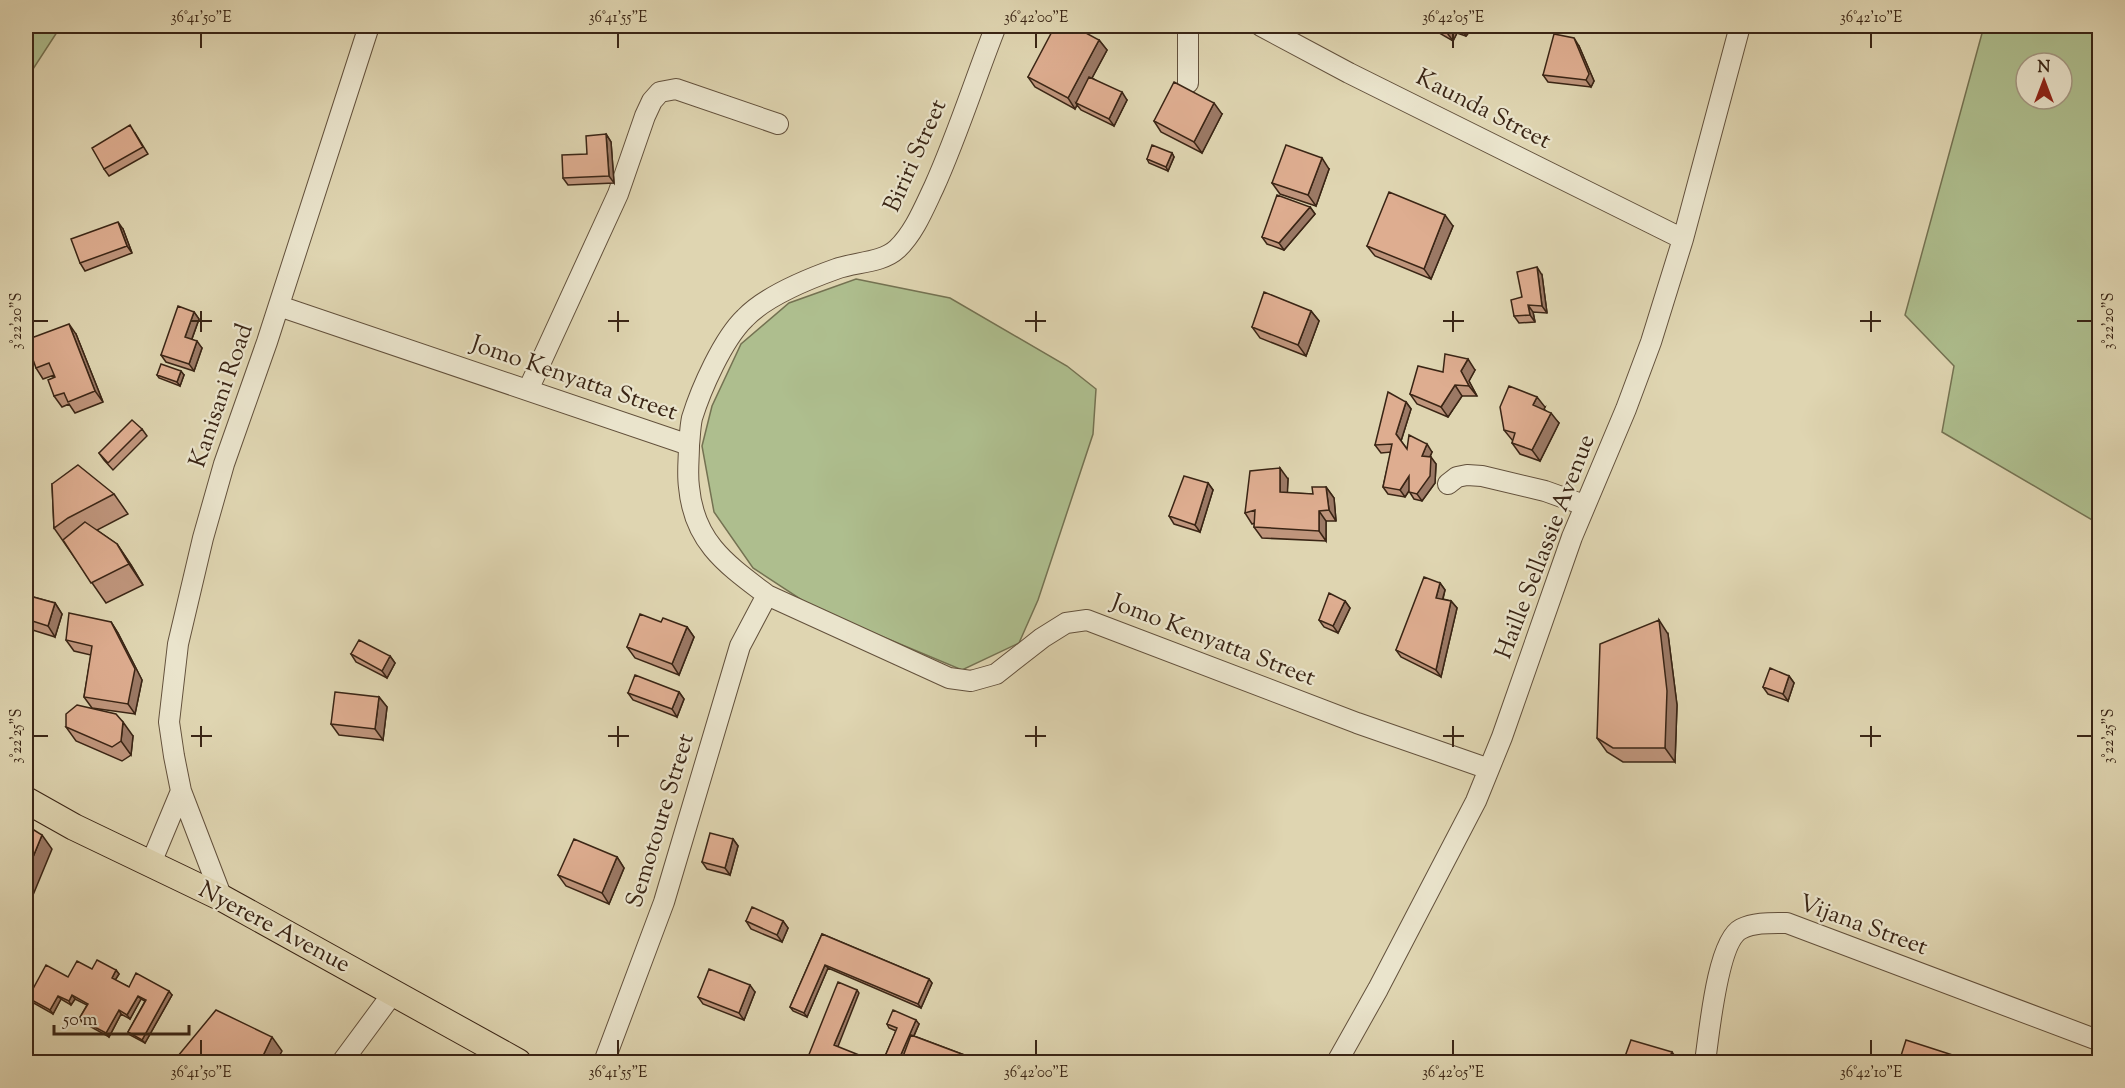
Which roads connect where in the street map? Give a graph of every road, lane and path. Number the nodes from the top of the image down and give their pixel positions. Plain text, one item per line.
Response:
1 (369, 26) edge
2 (996, 26) edge
3 (1188, 26) edge
4 (1261, 26) edge
5 (1740, 26) edge
6 (1188, 83) dead end
7 (778, 124) dead end
8 (1683, 239) junction
9 (279, 306) junction
10 (528, 390) junction
11 (689, 445) junction
12 (1448, 484) dead end
13 (1584, 505) junction
14 (766, 596) junction
15 (1489, 769) junction
16 (181, 791) junction
17 (26, 800) edge
18 (151, 863) junction
19 (222, 898) junction
20 (393, 993) junction
21 (2100, 1041) edge
22 (342, 1062) edge
23 (518, 1062) edge
24 (604, 1062) edge
25 (1337, 1062) edge
26 (1705, 1062) edge

1 - 9 street, Kanisani Road
2 - 11 street, Biriri Street
3 - 6 street
4 - 8 street, Kaunda Street
5 - 8 street, Haille Sellassie Avenue
7 - 10 street
8 - 13 street, Haille Sellassie Avenue
9 - 10 street, Jomo Kenyatta Street
9 - 16 street, Kanisani Road
10 - 11 street, Jomo Kenyatta Street
11 - 14 street, Jomo Kenyatta Street
12 - 13 street
13 - 15 street, Haille Sellassie Avenue
14 - 15 street, Jomo Kenyatta Street
14 - 24 street, Semotoure Street
15 - 25 street, Haille Sellassie Avenue
16 - 18 street
16 - 19 street, Kanisani Road
17 - 18 main road, Nyerere Avenue
18 - 19 main road, Nyerere Avenue
19 - 20 main road, Nyerere Avenue
20 - 22 street
20 - 23 main road, Nyerere Avenue
21 - 26 street, Vijana Street

